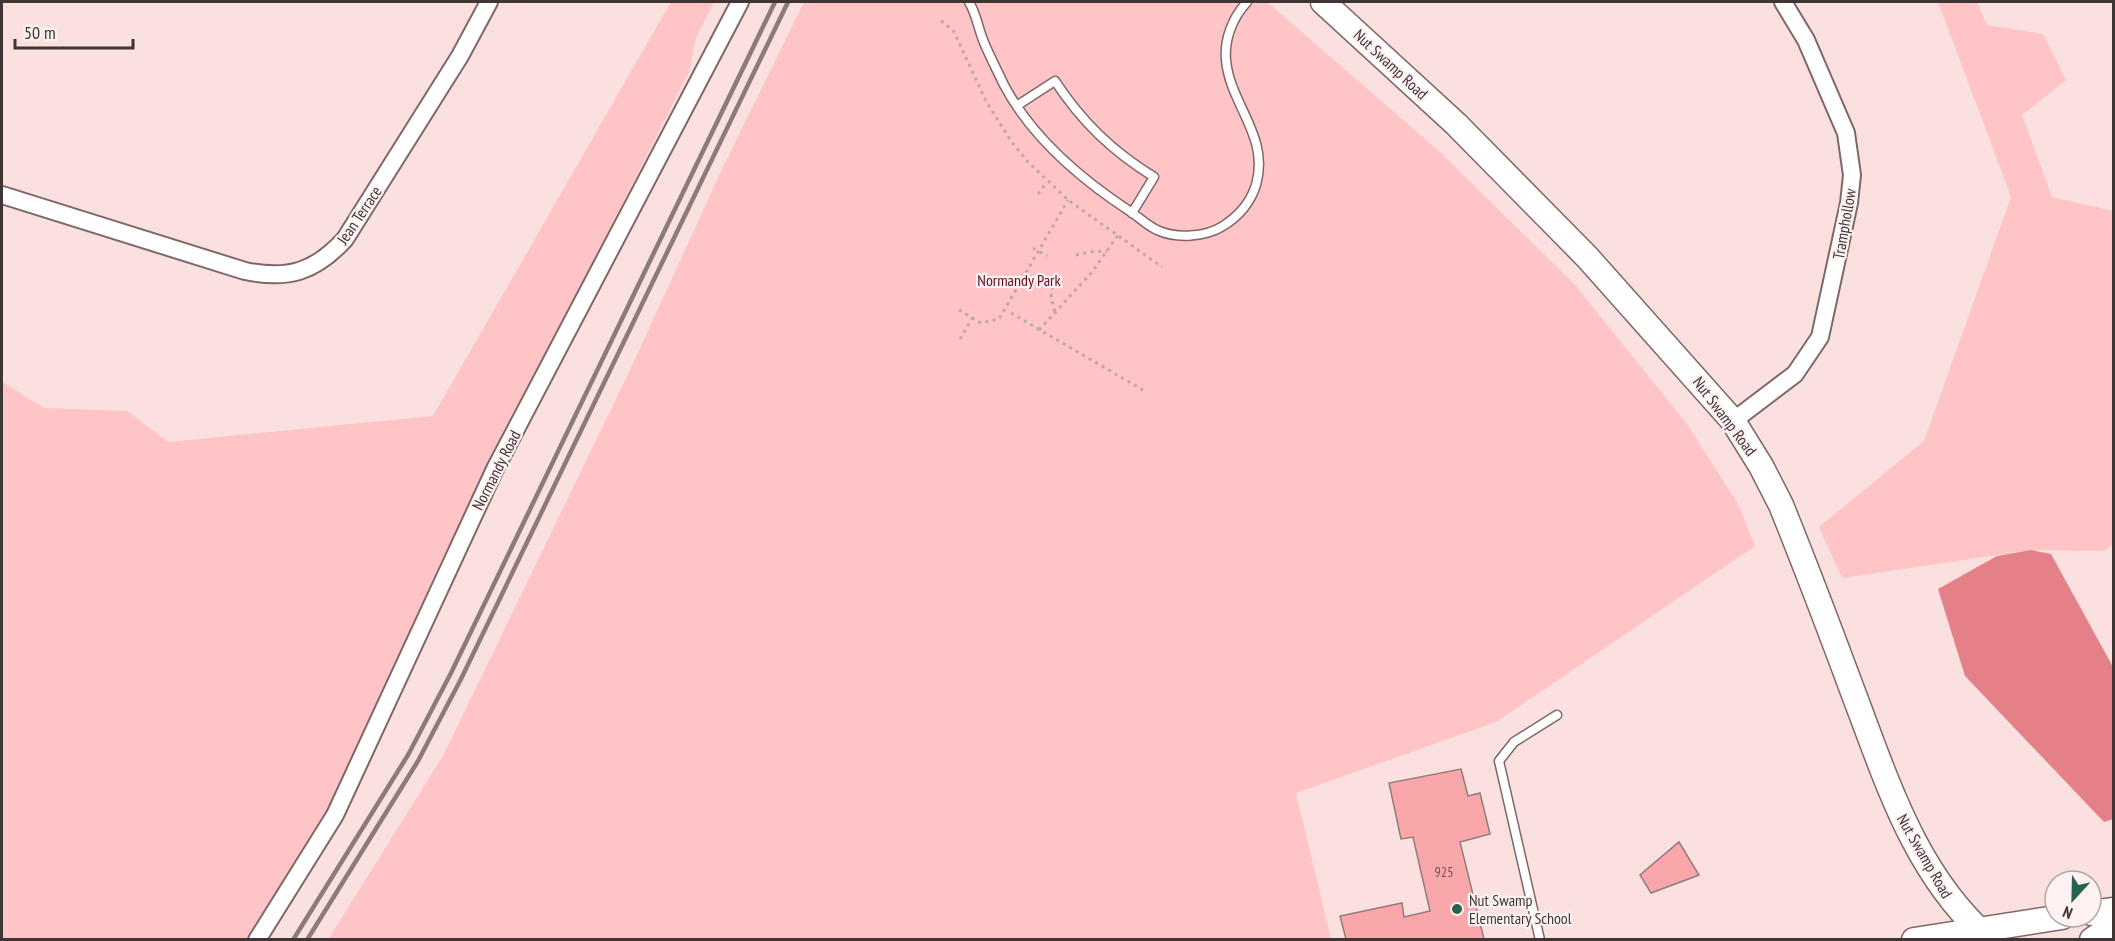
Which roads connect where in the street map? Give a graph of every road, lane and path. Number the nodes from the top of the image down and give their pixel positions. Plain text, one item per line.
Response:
1 (489, 2) edge
2 (740, 2) edge
3 (969, 2) edge
4 (1247, 2) edge
5 (1323, 2) edge
6 (1784, 2) edge
7 (1018, 105) junction
8 (1047, 182) dead end
9 (1038, 194) dead end
10 (2, 195) edge
11 (1068, 200) dead end
12 (1132, 213) junction
13 (1118, 235) dead end
14 (1033, 248) dead end
15 (1039, 251) junction
16 (1107, 252) junction
17 (1076, 255) dead end
18 (1047, 256) dead end
19 (1053, 279) dead end
20 (958, 310) dead end
21 (1055, 312) junction
22 (1011, 313) dead end
23 (972, 318) junction
24 (1039, 330) junction
25 (960, 339) dead end
26 (1143, 390) dead end
27 (1733, 421) junction
28 (1557, 715) dead end
29 (2043, 921) edge
30 (2114, 925) edge
31 (1984, 935) edge
32 (257, 939) edge
33 (1540, 939) edge
34 (1917, 939) edge
35 (2092, 939) edge

1 - 10 street, Jean Terrace
2 - 32 street, Normandy Road
3 - 7 lane
4 - 12 lane
5 - 27 main road, Nut Swamp Road
6 - 27 street, Tramphollow
7 - 12 lane
7 - 12 lane
8 - 9 path
11 - 15 path
13 - 16 path
14 - 15 path
15 - 18 path
15 - 23 path
16 - 17 path
16 - 21 path
19 - 21 path
20 - 23 path
21 - 24 path
22 - 24 path
23 - 25 path
24 - 26 path
27 - 31 main road, Nut Swamp Road
28 - 33 lane
29 - 31 main road
30 - 35 main road
31 - 34 main road

